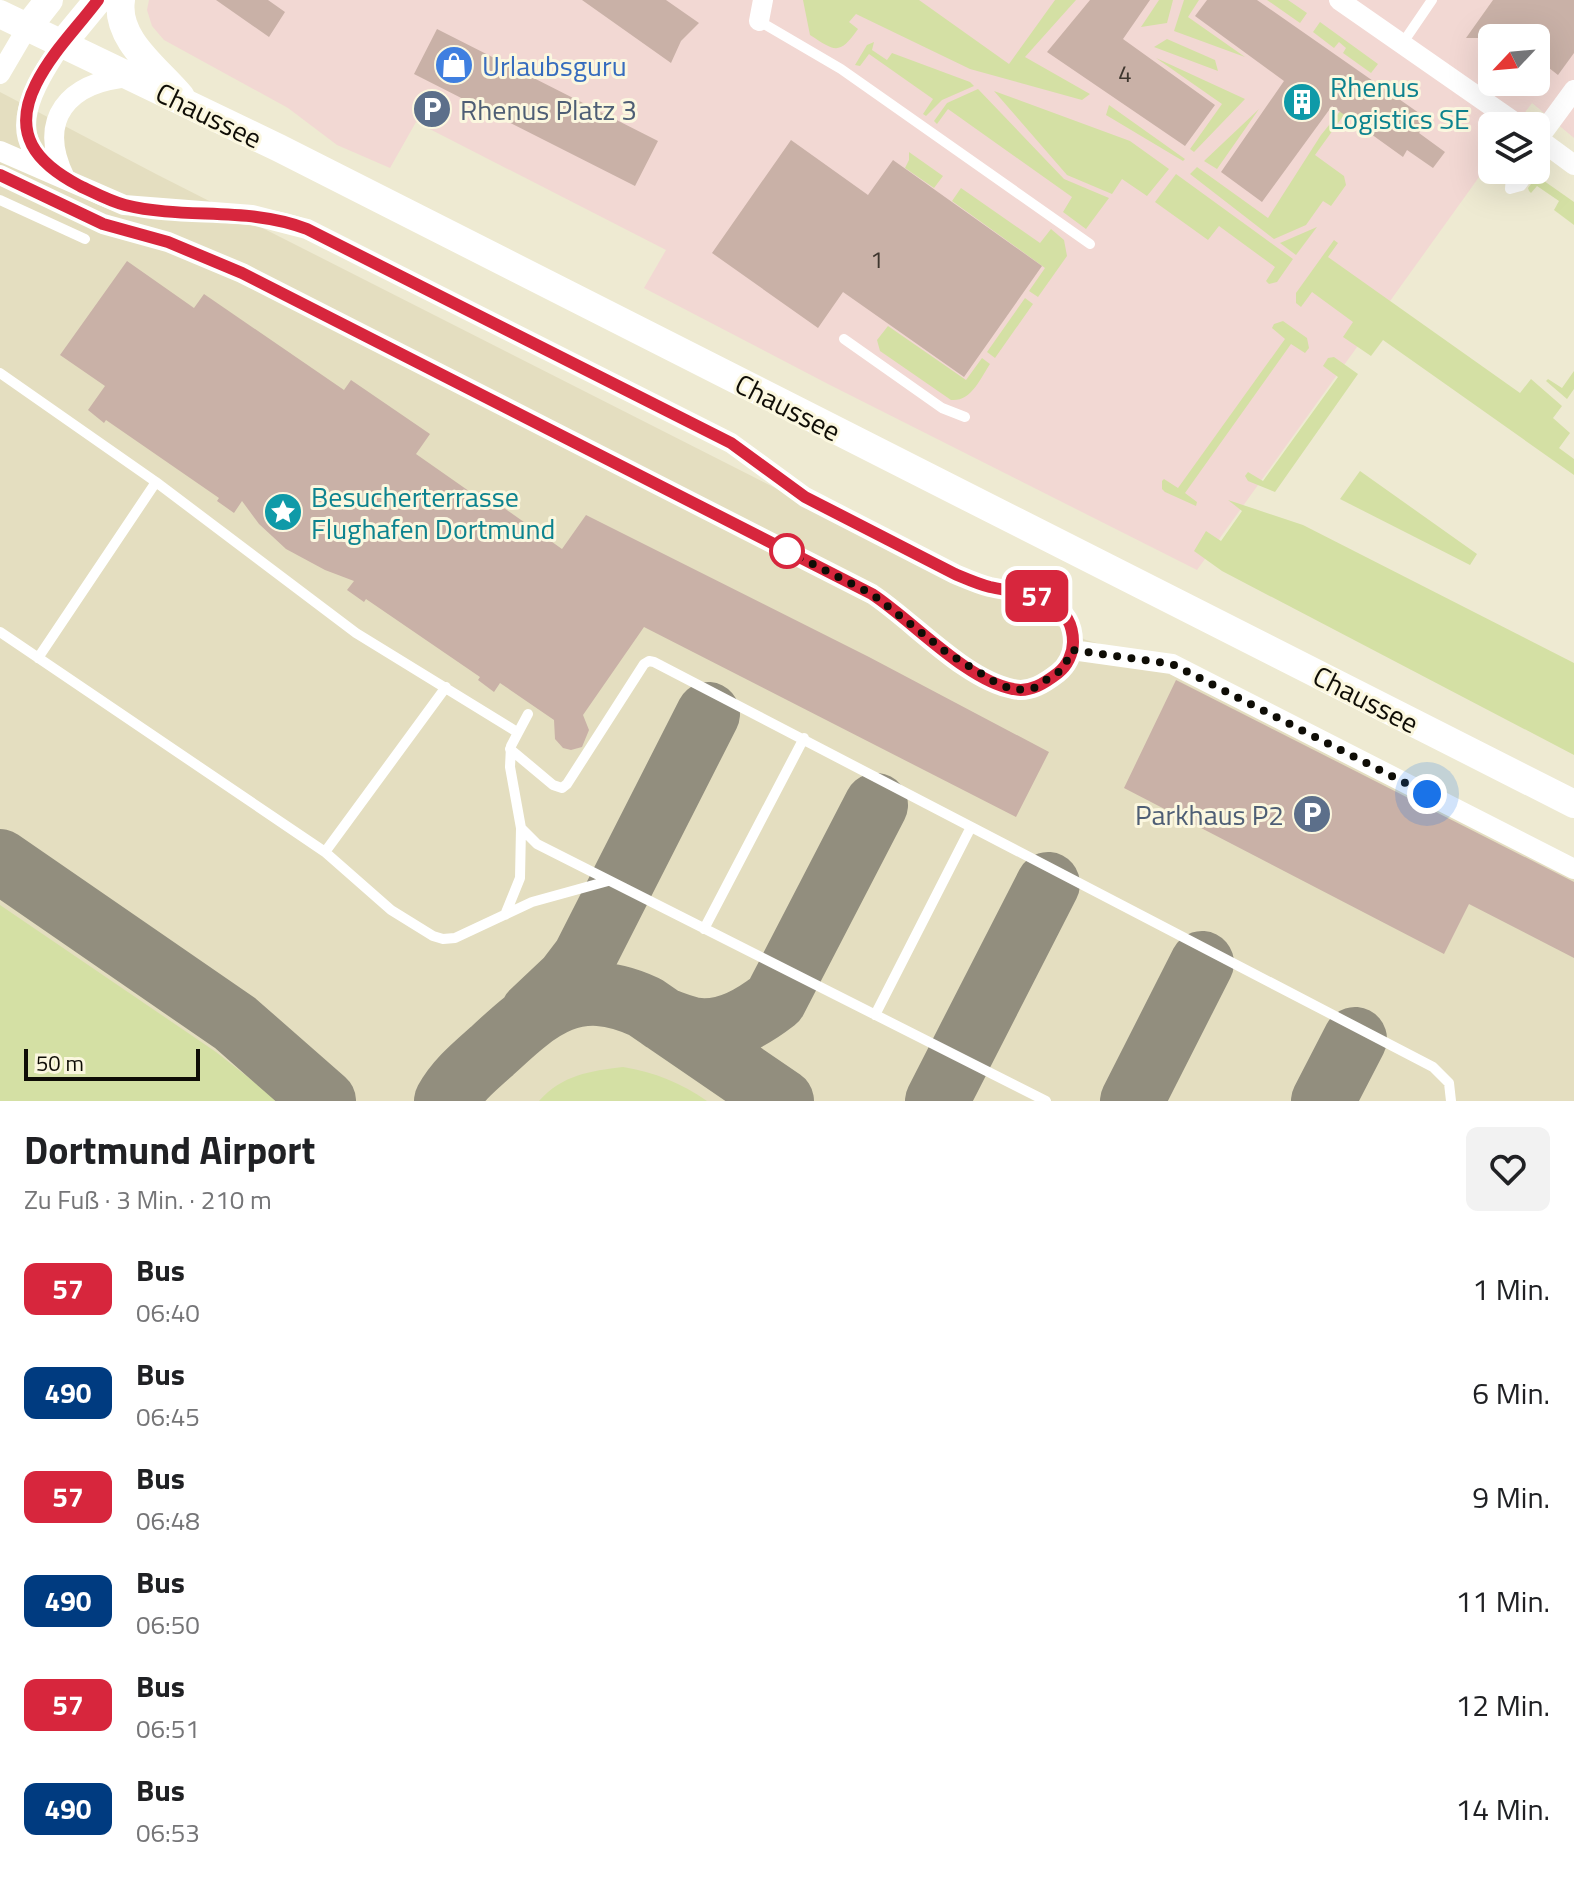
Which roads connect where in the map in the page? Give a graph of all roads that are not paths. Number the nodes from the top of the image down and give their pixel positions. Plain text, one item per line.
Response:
1 (49, 0) edge
2 (98, 0) edge
3 (121, 0) edge
4 (1339, 0) edge
5 (1432, 0) edge
6 (761, 10) edge
7 (0, 14) edge
8 (27, 28) junction
9 (1402, 44) junction
10 (61, 45) junction
11 (0, 74) edge
12 (130, 77) junction
13 (1574, 90) edge
14 (186, 104) junction
15 (1500, 112) edge
16 (1550, 126) edge
17 (1550, 148) edge
18 (0, 151) edge
19 (1574, 165) edge
20 (0, 175) edge
21 (65, 178) junction
22 (0, 200) edge
23 (85, 239) dead end
24 (1090, 244) dead end
25 (844, 339) dead end
26 (0, 373) edge
27 (965, 417) dead end
28 (156, 482) junction
29 (0, 632) edge
30 (1072, 650) junction
31 (38, 658) junction
32 (446, 687) junction
33 (528, 714) dead end
34 (517, 732) junction
35 (804, 738) junction
36 (510, 749) junction
37 (1574, 804) edge
38 (971, 827) junction
39 (521, 828) junction
40 (325, 852) junction
41 (1574, 869) edge
42 (608, 881) junction
43 (505, 915) junction
44 (704, 929) junction
45 (875, 1015) junction
46 (1046, 1101) edge
47 (1451, 1101) edge

1 - 8 main road
2 - 10 main road
3 - 14 main road
4 - 9 street
5 - 9 lane
6 - 24 lane
7 - 8 main road, Chaussee
8 - 10 main road, Chaussee
8 - 11 street
9 - 15 street
10 - 12 main road, Chaussee
10 - 21 street
12 - 14 main road, Chaussee
12 - 21 street
13 - 16 street
14 - 37 main road, Chaussee
17 - 19 street
18 - 21 street
20 - 30 street
21 - 30 street
22 - 23 lane
25 - 27 lane
26 - 28 lane
28 - 31 lane
28 - 32 lane
29 - 31 lane
30 - 41 street
31 - 40 lane
32 - 34 lane
32 - 40 lane
33 - 34 lane
34 - 36 lane
35 - 36 lane
35 - 38 lane
35 - 44 lane
36 - 39 lane
38 - 45 lane
38 - 47 lane
39 - 42 lane
39 - 43 lane
40 - 43 lane
42 - 43 lane
42 - 44 lane
44 - 45 lane
45 - 46 lane

